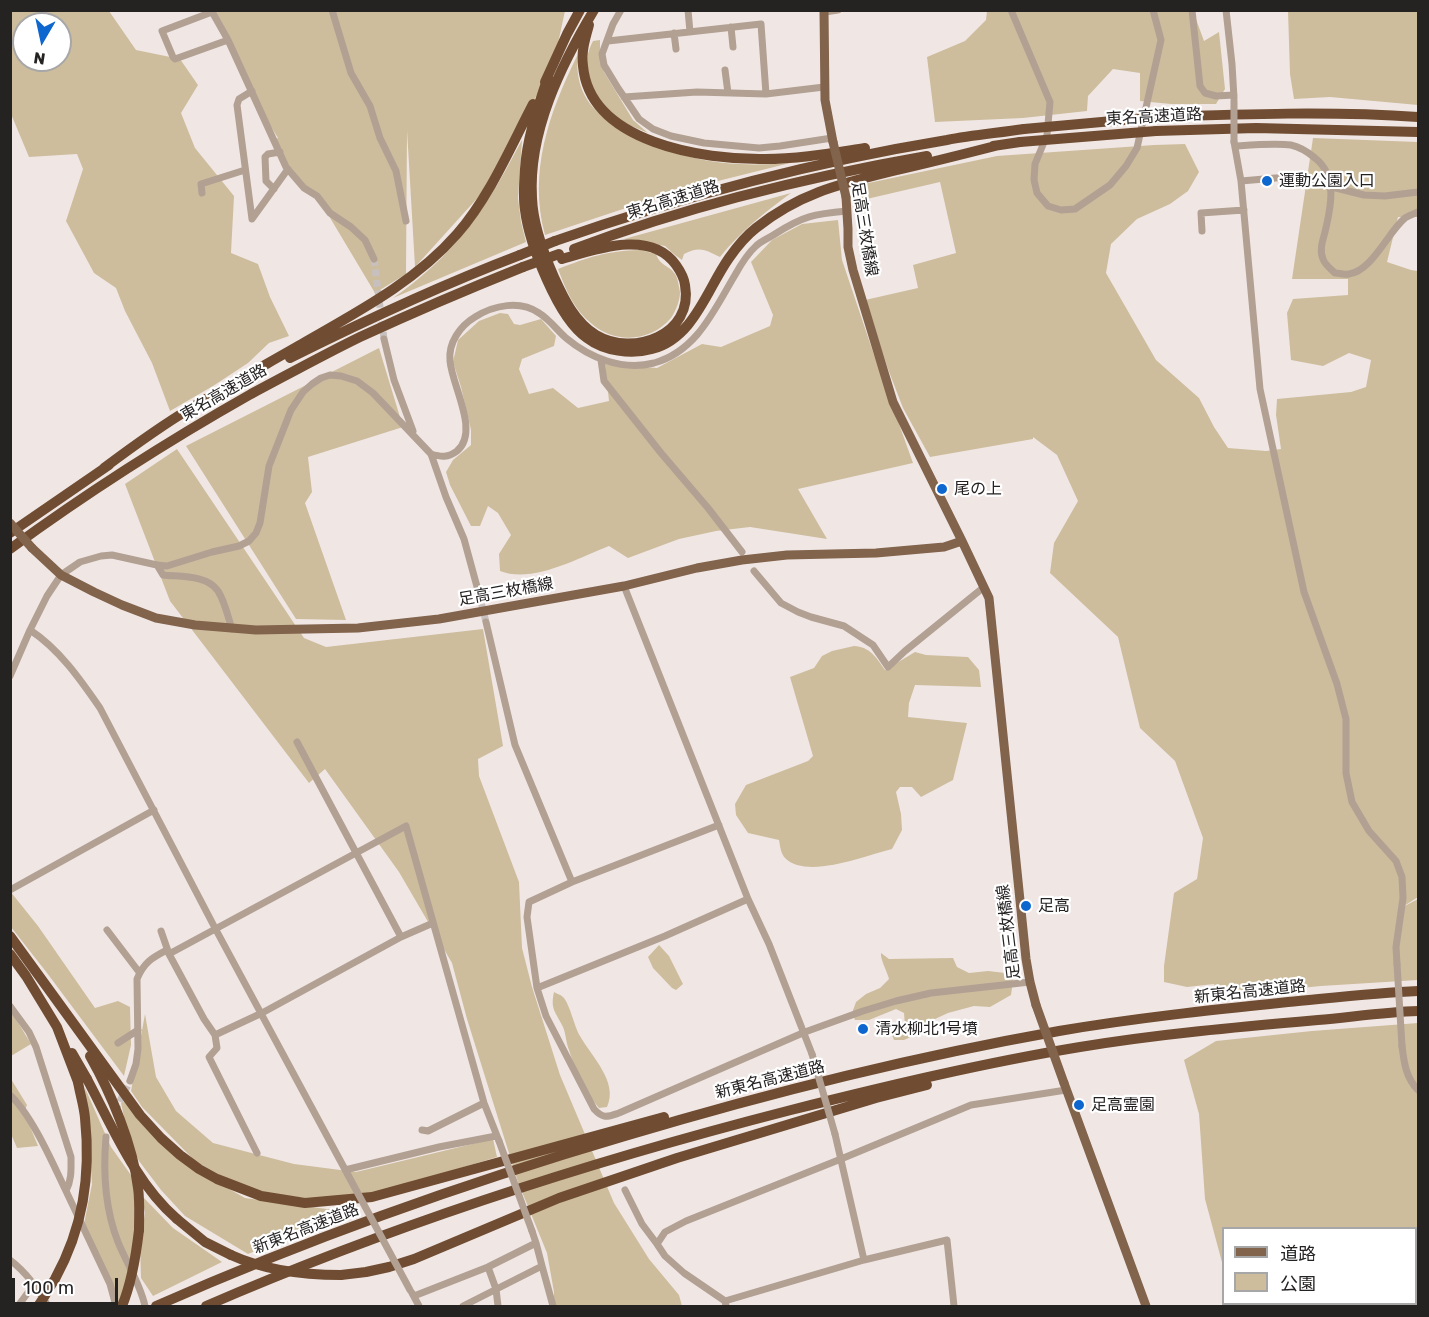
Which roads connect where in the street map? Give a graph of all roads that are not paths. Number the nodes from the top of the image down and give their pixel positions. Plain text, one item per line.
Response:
1 (332, 10) edge
2 (573, 10) edge
3 (580, 10) edge
4 (621, 10) edge
5 (688, 10) edge
6 (838, 10) edge
7 (1011, 10) edge
8 (1153, 10) edge
9 (1192, 10) edge
10 (1226, 10) edge
11 (212, 11) edge
12 (825, 11) edge
13 (593, 13) edge
14 (731, 27) junction
15 (690, 32) junction
16 (674, 33) junction
17 (567, 34) junction
18 (228, 40) junction
19 (608, 41) junction
20 (733, 47) dead end
21 (676, 49) dead end
22 (725, 70) dead end
23 (548, 77) junction
24 (825, 87) junction
25 (252, 91) junction
26 (728, 93) junction
27 (766, 94) junction
28 (624, 97) junction
29 (1234, 98) junction
30 (1419, 117) edge
31 (1419, 132) edge
32 (949, 139) junction
33 (832, 140) junction
34 (1235, 144) junction
35 (999, 145) junction
36 (280, 152) junction
37 (246, 170) junction
38 (288, 170) junction
39 (1241, 182) junction
40 (1331, 187) junction
41 (274, 189) junction
42 (1419, 192) edge
43 (202, 193) dead end
44 (1244, 210) junction
45 (847, 211) junction
46 (1419, 212) edge
47 (406, 221) dead end
48 (1202, 231) dead end
49 (561, 257) junction
50 (374, 259) tunnel mouth
51 (384, 339) tunnel mouth
52 (602, 360) junction
53 (414, 435) junction
54 (431, 454) junction
55 (104, 468) junction
56 (10, 523) edge
57 (10, 533) edge
58 (962, 541) junction
59 (10, 549) edge
60 (741, 552) dead end
61 (157, 565) junction
62 (754, 570) dead end
63 (61, 574) junction
64 (624, 586) junction
65 (984, 587) junction
66 (479, 594) tunnel mouth
67 (486, 622) tunnel mouth
68 (232, 629) junction
69 (30, 630) junction
70 (10, 676) edge
71 (297, 742) dead end
72 (154, 810) junction
73 (719, 825) junction
74 (356, 854) junction
75 (572, 882) junction
76 (10, 890) edge
77 (748, 899) junction
78 (433, 923) junction
79 (215, 928) junction
80 (107, 930) dead end
81 (161, 931) dead end
82 (10, 936) edge
83 (401, 937) junction
84 (10, 954) edge
85 (169, 954) junction
86 (140, 972) junction
87 (1030, 982) junction
88 (537, 988) junction
89 (1419, 991) edge
90 (10, 1006) edge
91 (1419, 1011) edge
92 (262, 1013) junction
93 (68, 1017) junction
94 (138, 1030) junction
95 (805, 1032) junction
96 (215, 1035) junction
97 (118, 1043) dead end
98 (1079, 1047) junction
99 (82, 1081) junction
100 (130, 1081) tunnel mouth
101 (811, 1085) junction
102 (1065, 1086) junction
103 (1419, 1090) edge
104 (10, 1095) edge
105 (484, 1103) junction
106 (422, 1130) dead end
107 (106, 1137) dead end
108 (498, 1138) junction
109 (257, 1154) dead end
110 (841, 1159) junction
111 (347, 1173) junction
112 (625, 1190) dead end
113 (66, 1191) junction
114 (536, 1243) junction
115 (657, 1244) junction
116 (10, 1260) edge
117 (864, 1260) junction
118 (542, 1266) junction
119 (488, 1267) junction
120 (35, 1283) junction
121 (496, 1289) junction
122 (412, 1293) junction
123 (1419, 1300) edge
124 (211, 1304) edge
125 (726, 1304) edge
126 (18, 1306) edge
127 (38, 1306) edge
128 (48, 1306) edge
129 (116, 1306) edge
130 (122, 1306) edge
131 (145, 1306) edge
132 (156, 1306) edge
133 (419, 1306) edge
134 (463, 1306) edge
135 (498, 1306) edge
136 (553, 1306) edge
137 (954, 1306) edge
138 (1146, 1306) edge
139 (1417, 1306) edge

1 - 47 street
2 - 17 highway
3 - 17 highway
4 - 19 street
5 - 15 street
6 - 12 street
7 - 8 street
9 - 29 street
10 - 29 street
11 - 18 street
11 - 18 street
12 - 24 main road, 足高三枚橋線
13 - 32 highway
13 - 49 highway
14 - 15 street
14 - 20 street
14 - 27 street
15 - 16 street
16 - 19 street
16 - 21 street
17 - 23 highway
18 - 25 street
19 - 28 street
22 - 26 street
23 - 35 highway
23 - 55 highway
24 - 27 street
24 - 33 main road, 足高三枚橋線
25 - 36 street
25 - 37 street
26 - 27 street
26 - 28 street
28 - 33 street
29 - 34 street, bridge
30 - 32 highway, 東名高速道路, bridge
31 - 35 highway, 東名高速道路, bridge
32 - 55 highway, 東名高速道路, bridge
33 - 45 main road, 足高三枚橋線, bridge
34 - 39 street
34 - 40 street
35 - 49 highway, 東名高速道路
36 - 38 street
36 - 41 street
37 - 41 street
37 - 43 street
38 - 41 street
38 - 50 street
39 - 40 street
39 - 44 street
40 - 42 street
40 - 46 street
44 - 48 street
44 - 103 street, bridge
45 - 52 street
45 - 58 main road, 足高三枚橋線
49 - 59 highway, 東名高速道路, bridge
51 - 53 street
52 - 54 street
52 - 60 street
53 - 54 street
53 - 61 street
54 - 66 street
55 - 57 highway, 東名高速道路
56 - 63 main road, 足高三枚橋線, bridge
58 - 64 main road, 足高三枚橋線
58 - 65 main road, 足高三枚橋線
61 - 63 street
61 - 68 street
62 - 65 street
63 - 68 main road, 足高三枚橋線
63 - 69 street
64 - 68 main road, 足高三枚橋線
64 - 73 street
65 - 87 main road, 足高三枚橋線
67 - 75 street
69 - 70 street
69 - 72 street
71 - 74 street
72 - 76 street
72 - 79 street
73 - 75 street
73 - 77 street
74 - 78 street
74 - 79 street
74 - 83 street
75 - 88 street
77 - 88 street
77 - 95 street
78 - 83 street
78 - 105 street
79 - 85 street
79 - 92 street
80 - 86 street
81 - 85 street
82 - 93 highway
83 - 92 street
84 - 99 highway
85 - 86 street
85 - 96 street
86 - 94 street
87 - 95 street
87 - 102 main road, 足高三枚橋線, bridge
88 - 95 street
89 - 101 highway, 新東名高速道路
90 - 113 street
91 - 98 highway, 新東名高速道路
92 - 96 street
92 - 111 street
93 - 101 highway
93 - 130 highway, bridge
94 - 97 street
94 - 100 street
95 - 110 street, bridge
96 - 109 street
98 - 99 highway, bridge
98 - 124 highway, 新東名高速道路
99 - 127 highway, bridge
101 - 132 highway, 新東名高速道路
102 - 110 street
102 - 138 main road, 足高三枚橋線
104 - 113 street
105 - 106 street
105 - 108 street
107 - 131 street
108 - 111 street
108 - 114 street, bridge
110 - 115 street
110 - 117 street
111 - 122 street, bridge
112 - 115 street
113 - 129 street
114 - 118 street
114 - 119 street
115 - 125 street
116 - 120 street
117 - 125 street
117 - 137 street
118 - 121 street
118 - 136 street
119 - 121 street
119 - 122 street
120 - 126 street
120 - 128 street
121 - 134 street
121 - 135 street
122 - 133 street
123 - 139 street

